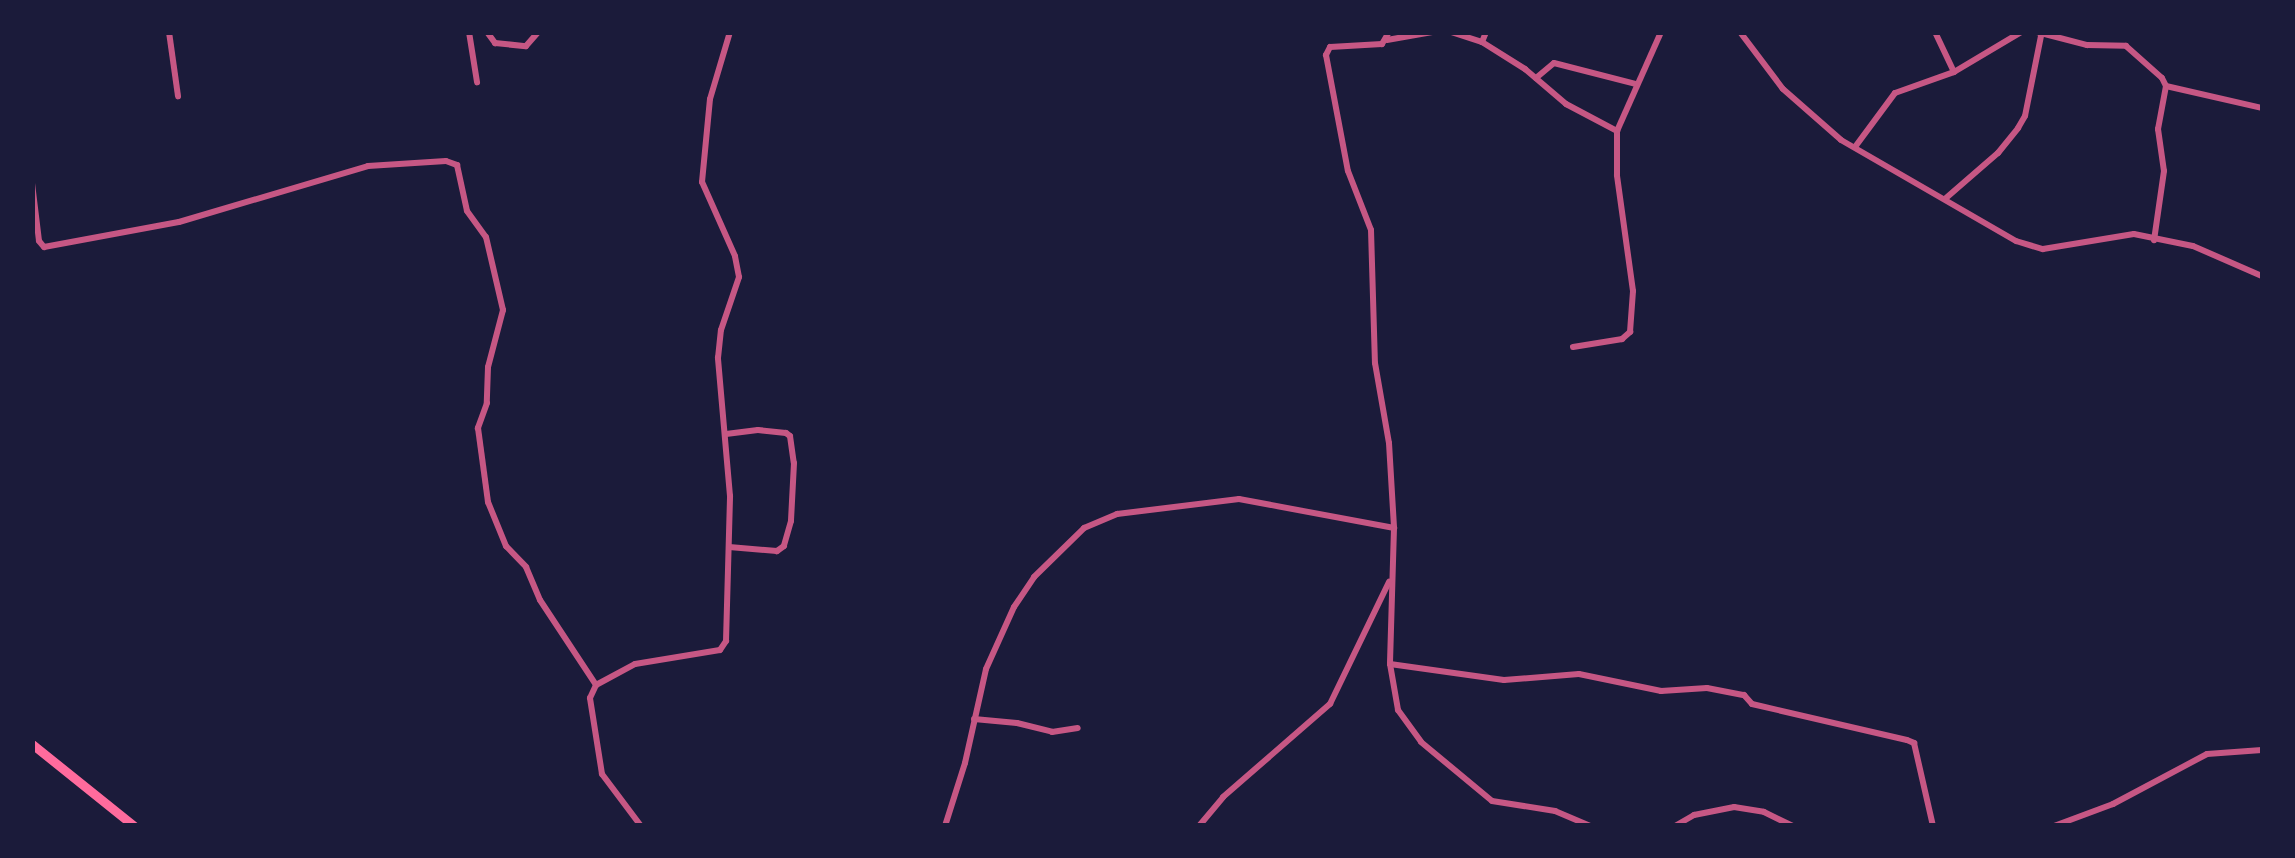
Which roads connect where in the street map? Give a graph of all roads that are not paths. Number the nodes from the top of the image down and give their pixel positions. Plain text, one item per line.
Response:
1 (169, 32) edge
2 (470, 32) edge
3 (487, 32) edge
4 (538, 32) edge
5 (730, 32) edge
6 (1432, 32) edge
7 (1451, 32) edge
8 (1486, 32) edge
9 (1661, 32) edge
10 (1740, 32) edge
11 (1934, 32) edge
12 (2021, 32) edge
13 (2039, 34) edge
14 (1388, 36) edge
15 (1482, 42) junction
16 (1954, 72) junction
17 (1536, 78) junction
18 (477, 82) dead end
19 (1636, 84) junction
20 (2166, 86) junction
21 (178, 96) dead end
22 (2262, 108) edge
23 (1618, 131) junction
24 (1854, 147) junction
25 (32, 183) edge
26 (1946, 198) junction
27 (2154, 240) junction
28 (2262, 276) edge
29 (1573, 347) dead end
30 (726, 434) junction
31 (1394, 528) junction
32 (729, 547) junction
33 (1392, 576) junction
34 (1390, 664) junction
35 (596, 686) junction
36 (974, 719) junction
37 (1078, 728) dead end
38 (32, 744) edge
39 (2262, 750) edge
40 (124, 822) edge
41 (134, 826) edge
42 (642, 826) edge
43 (945, 826) edge
44 (1198, 826) edge
45 (1591, 826) edge
46 (1675, 826) edge
47 (1794, 826) edge
48 (1933, 826) edge
49 (2054, 826) edge

1 - 21 street
2 - 18 street
3 - 4 street
5 - 30 street
6 - 14 street
7 - 15 street
8 - 15 street
9 - 19 street
10 - 24 street
11 - 16 street
12 - 16 street
13 - 20 street
13 - 26 street
14 - 31 street
15 - 17 street
16 - 24 street
17 - 19 street
17 - 23 street
19 - 23 street
20 - 22 street
20 - 27 street
23 - 29 street
24 - 26 street
25 - 35 street
26 - 27 street
27 - 28 street
30 - 32 street
30 - 32 street
31 - 33 street
31 - 36 street
32 - 35 street
33 - 34 street
33 - 44 street
34 - 45 street
34 - 48 street
35 - 42 street
36 - 37 street
36 - 43 street
38 - 40 main road
39 - 49 street
40 - 41 main road
46 - 47 street

